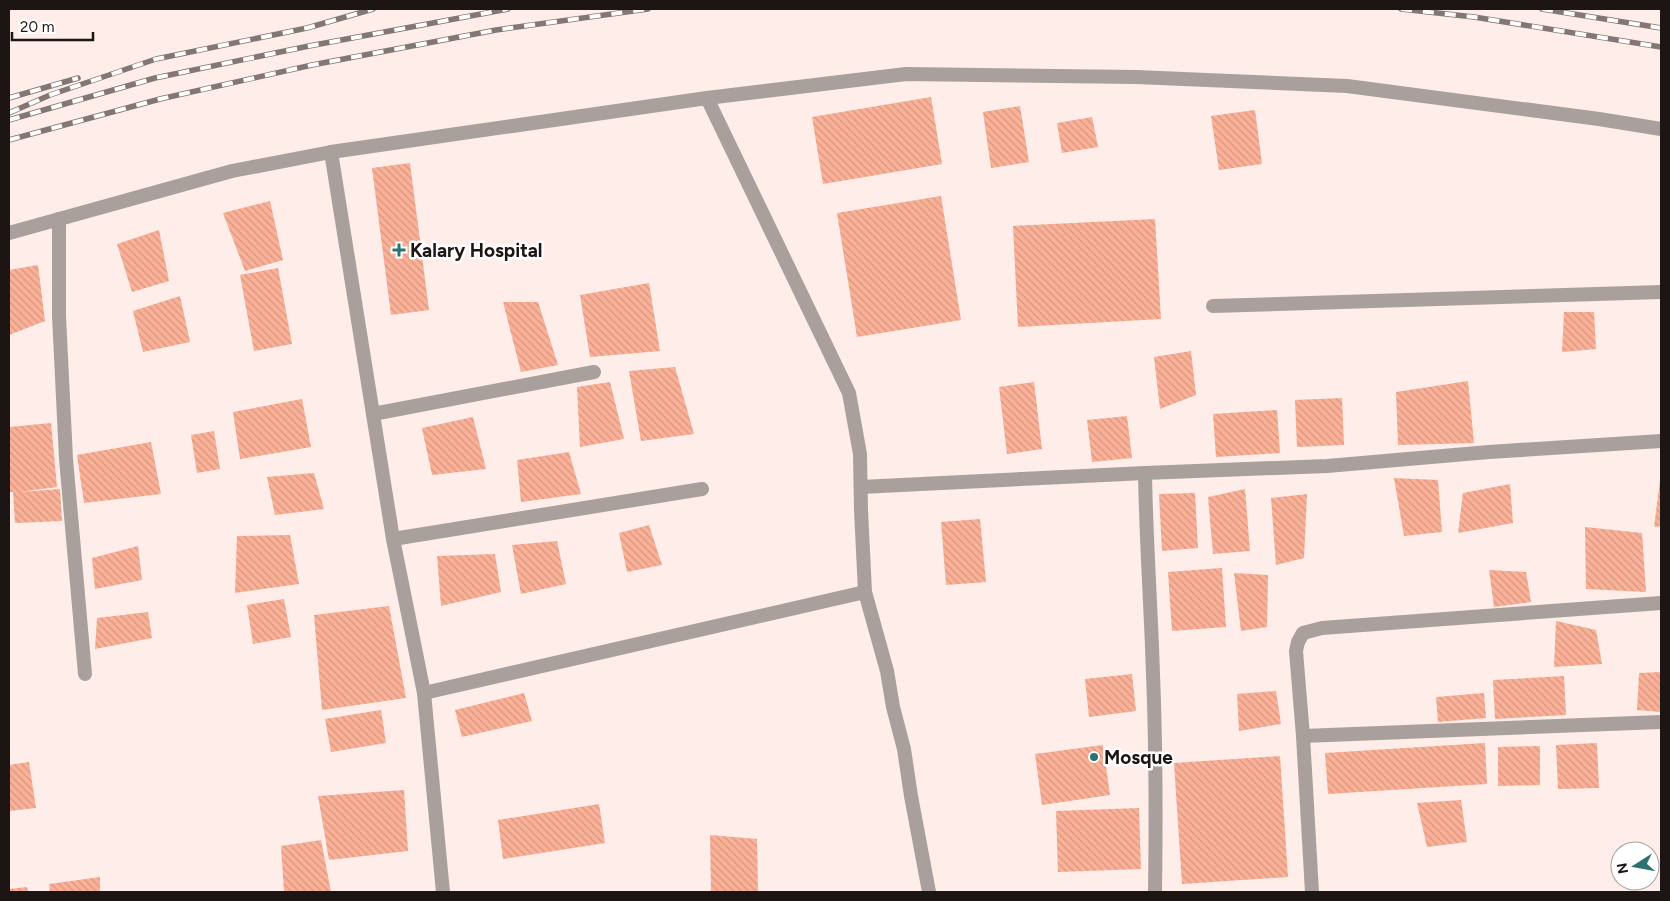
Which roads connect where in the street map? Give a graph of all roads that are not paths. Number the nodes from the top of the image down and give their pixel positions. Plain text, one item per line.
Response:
1 (707, 98) junction
2 (1661, 129) edge
3 (331, 152) junction
4 (59, 219) junction
5 (9, 233) edge
6 (1661, 292) edge
7 (1213, 306) dead end
8 (594, 372) dead end
9 (373, 414) junction
10 (1661, 441) edge
11 (1145, 473) junction
12 (861, 488) junction
13 (702, 489) dead end
14 (393, 539) junction
15 (865, 592) junction
16 (1661, 603) edge
17 (85, 674) dead end
18 (424, 693) junction
19 (1661, 722) edge
20 (1304, 736) junction
21 (443, 892) edge
22 (929, 892) edge
23 (1155, 892) edge
24 (1312, 892) edge

1 - 2 street
1 - 3 street
1 - 12 street
3 - 4 street
3 - 9 street
4 - 5 street
4 - 17 street
6 - 7 street
8 - 9 street
9 - 14 street
10 - 11 street
11 - 12 street
11 - 23 street
12 - 15 street
13 - 14 street
14 - 18 street
15 - 18 street
15 - 22 street
16 - 20 street
18 - 21 street
19 - 20 street
20 - 24 street

